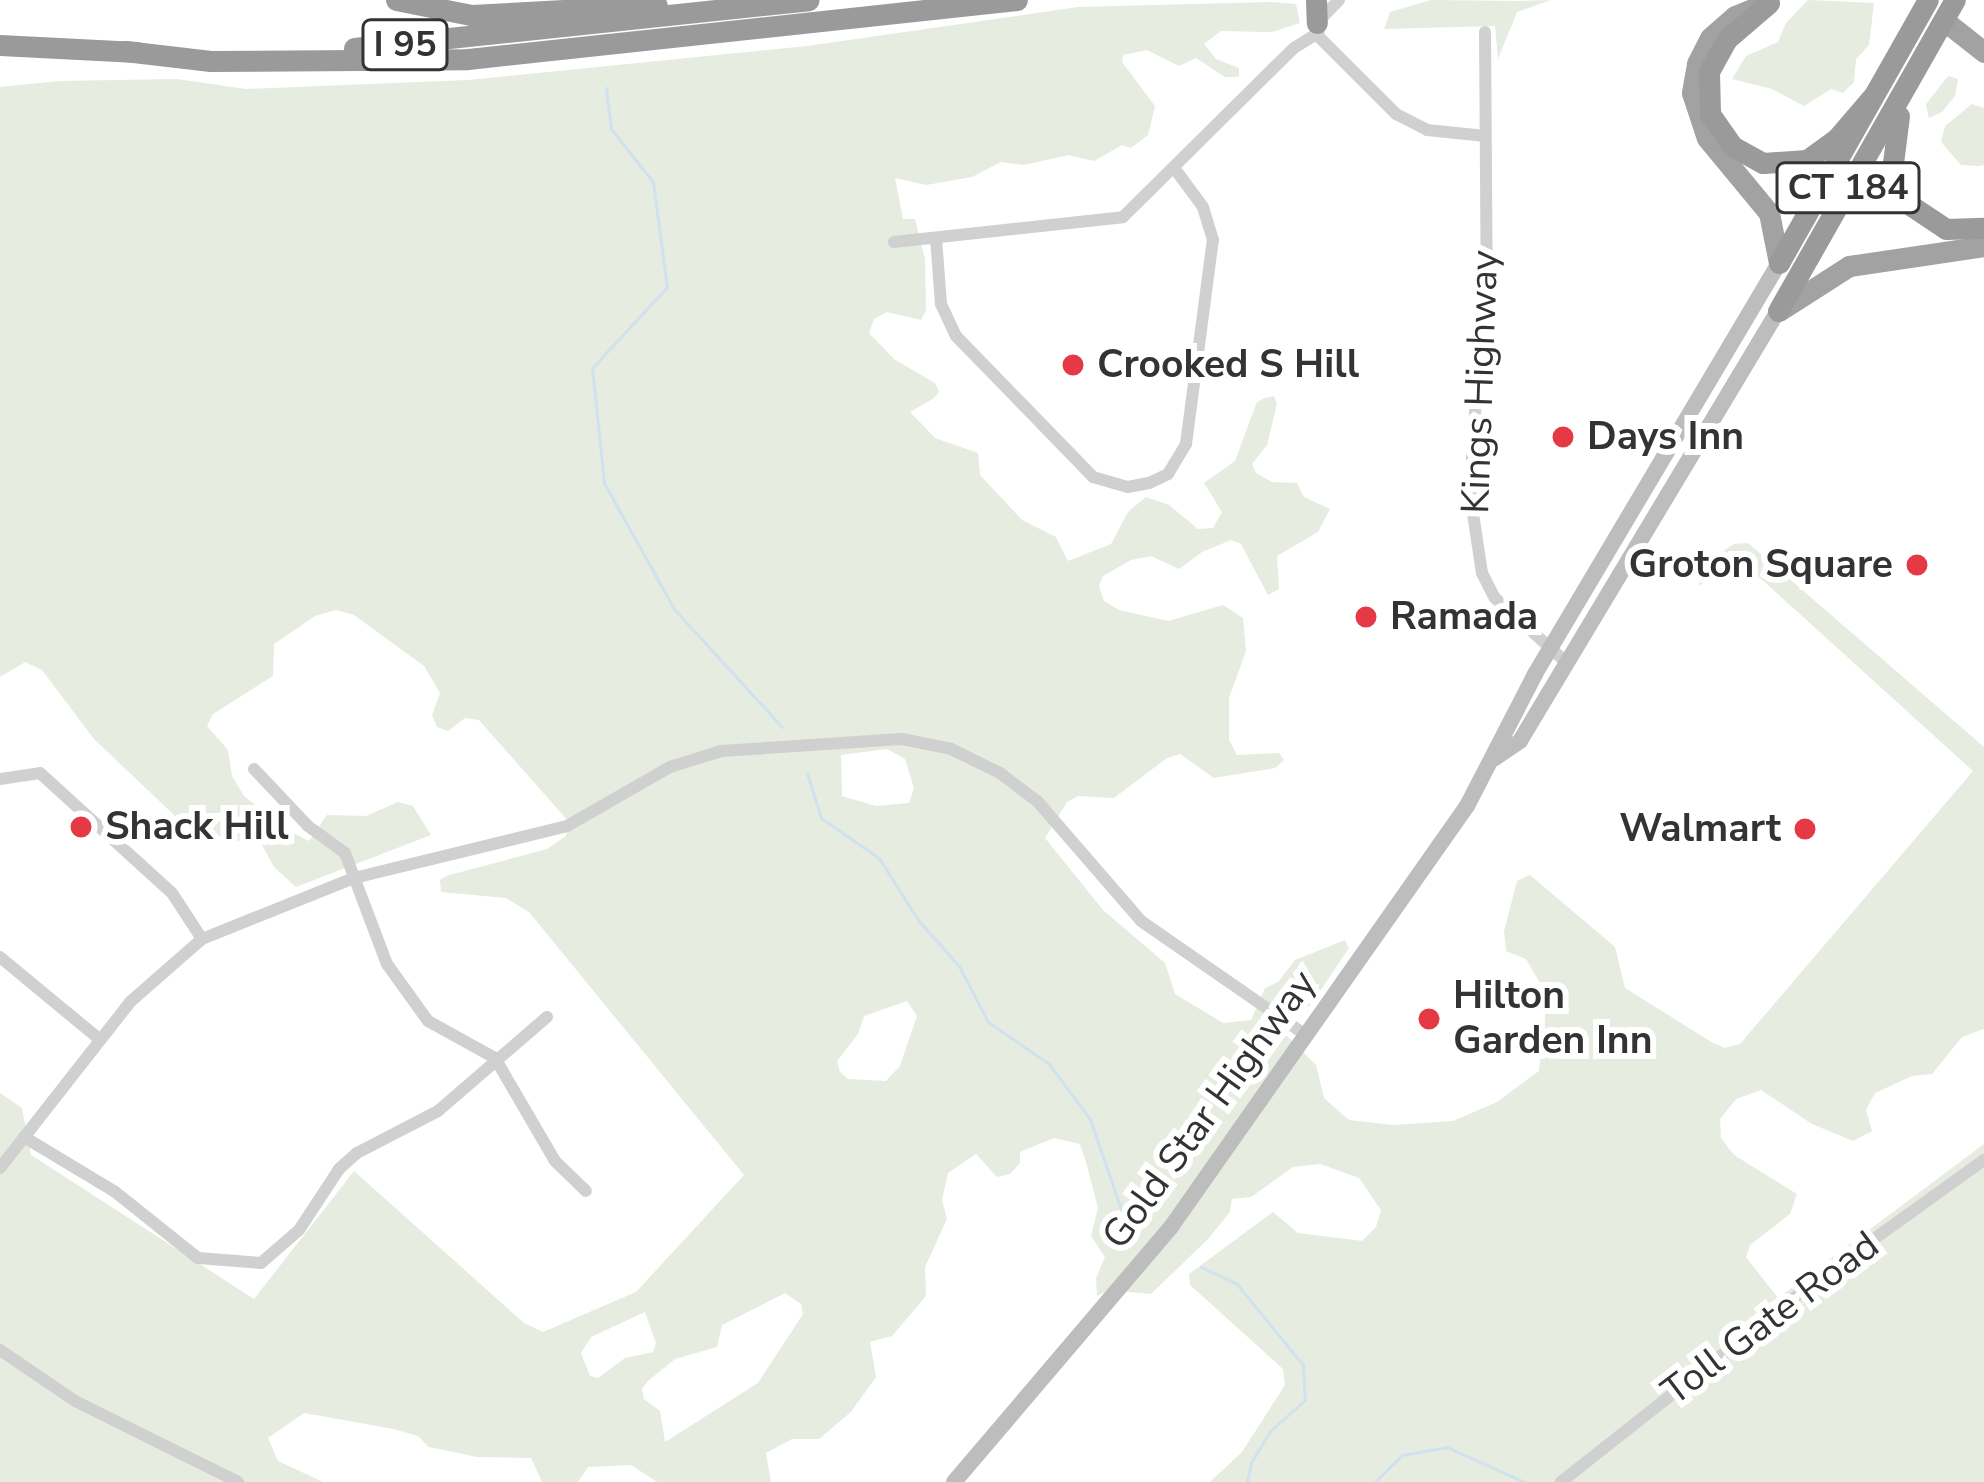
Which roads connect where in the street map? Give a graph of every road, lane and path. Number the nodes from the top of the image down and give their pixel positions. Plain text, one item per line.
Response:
1 (396, 0) edge
2 (706, 0) edge
3 (808, 0) edge
4 (1017, 0) edge
5 (1316, 0) edge
6 (1339, 0) edge
7 (1928, 0) edge
8 (1954, 0) edge
9 (1771, 1) edge
10 (1951, 26) dead end
11 (1317, 28) junction
12 (1485, 32) dead end
13 (0, 45) edge
14 (125, 52) junction
15 (1984, 52) edge
16 (1922, 58) junction
17 (1874, 96) junction
18 (1486, 136) junction
19 (1174, 170) junction
20 (1984, 228) edge
21 (936, 238) junction
22 (894, 242) dead end
23 (1984, 246) edge
24 (1779, 263) junction
25 (1778, 311) junction
26 (1549, 650) junction
27 (1568, 664) junction
28 (1496, 758) junction
29 (254, 770) dead end
30 (0, 779) edge
31 (353, 878) junction
32 (202, 939) junction
33 (0, 957) edge
34 (547, 1017) dead end
35 (1307, 1036) junction
36 (99, 1040) junction
37 (495, 1058) junction
38 (24, 1138) junction
39 (1984, 1160) edge
40 (0, 1168) edge
41 (586, 1191) dead end
42 (0, 1350) edge
43 (238, 1482) edge
44 (954, 1482) edge
45 (1561, 1482) edge

1 - 2 highway
3 - 14 highway, I 95
4 - 14 highway
5 - 11 highway
6 - 11 street
7 - 17 highway, CT 184
8 - 16 highway
9 - 17 highway
9 - 24 highway
10 - 15 highway
11 - 18 street
11 - 19 street
12 - 18 street, Kings Highway
13 - 14 highway, I 95
16 - 20 highway
16 - 25 highway, CT 184
17 - 24 highway, CT 184
18 - 26 street, Kings Highway
19 - 21 street
19 - 21 street
21 - 22 street
23 - 25 highway
24 - 26 main road, Gold Star Highway / CT 184
25 - 27 main road, Gold Star Highway / CT 184
26 - 27 street, Kings Highway
26 - 28 main road, Gold Star Highway / CT 184
27 - 28 main road, Gold Star Highway / CT 184
28 - 35 main road, Gold Star Highway / CT 184
29 - 31 street
30 - 32 street
31 - 32 street
31 - 35 street
31 - 37 street
32 - 36 street
33 - 36 street
34 - 37 street
35 - 44 main road, Gold Star Highway / CT 184
36 - 38 street
37 - 38 street
37 - 41 street
38 - 40 street
39 - 45 street, Toll Gate Road
42 - 43 street

